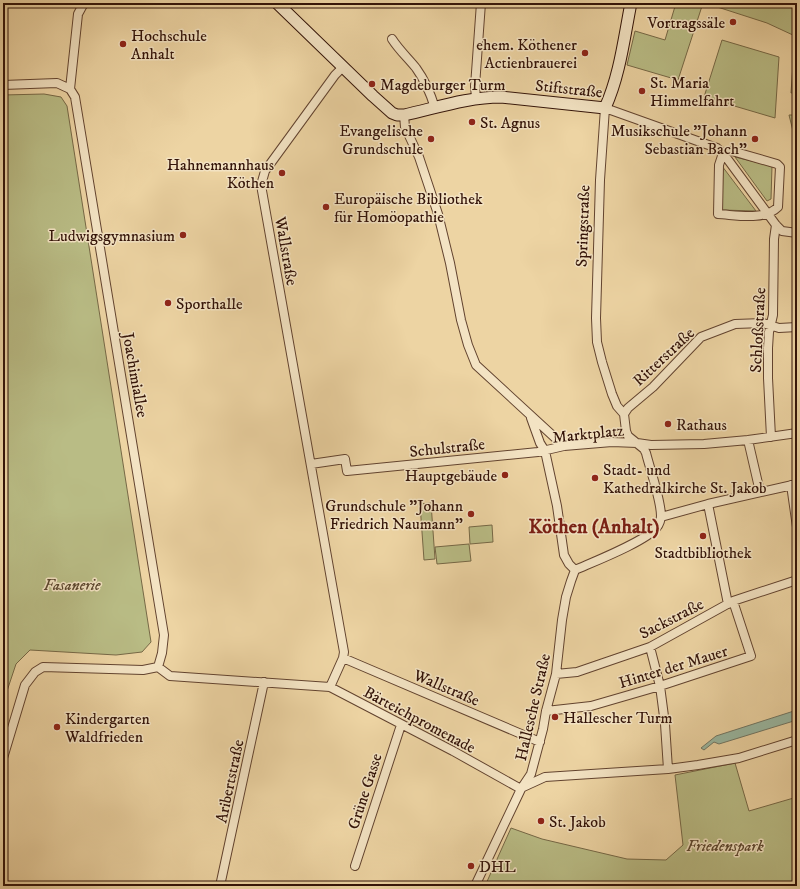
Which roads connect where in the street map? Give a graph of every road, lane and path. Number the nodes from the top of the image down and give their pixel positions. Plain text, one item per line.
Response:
1 (84, 3) edge
2 (277, 3) edge
3 (481, 3) edge
4 (630, 3) edge
5 (392, 39) dead end
6 (343, 67) junction
7 (3, 85) edge
8 (70, 89) junction
9 (476, 98) junction
10 (435, 108) junction
11 (605, 108) junction
12 (404, 115) junction
13 (723, 153) junction
14 (768, 214) junction
15 (776, 225) junction
16 (797, 233) edge
17 (771, 324) junction
18 (797, 327) edge
19 (624, 414) junction
20 (531, 417) junction
21 (797, 433) edge
22 (771, 437) junction
23 (748, 440) junction
24 (637, 443) junction
25 (564, 446) junction
26 (545, 451) junction
27 (311, 464) junction
28 (794, 485) edge
29 (760, 492) junction
30 (708, 504) junction
31 (661, 516) junction
32 (797, 527) edge
33 (576, 570) junction
34 (797, 580) edge
35 (731, 603) junction
36 (650, 646) junction
37 (343, 658) junction
38 (158, 667) junction
39 (556, 674) junction
40 (264, 682) junction
41 (660, 686) junction
42 (330, 687) junction
43 (546, 711) junction
44 (401, 725) junction
45 (797, 740) edge
46 (540, 742) junction
47 (3, 758) edge
48 (668, 769) junction
49 (521, 789) junction
50 (355, 866) dead end
51 (220, 886) edge
52 (475, 886) edge

1 - 8 street
2 - 6 main road
3 - 9 street
4 - 11 main road, Springstraße
5 - 10 street
6 - 12 main road
6 - 27 street, Wallstraße
7 - 8 street
8 - 38 street, Joachimiallee
9 - 10 main road, Stiftstraße
9 - 11 main road, Stiftstraße
10 - 12 main road, Stiftstraße
11 - 13 street, Stiftstraße
11 - 19 street, Springstraße
12 - 20 street
13 - 14 street
13 - 14 street
13 - 14 street
14 - 15 street
15 - 16 street
15 - 17 street, Schloßstraße
17 - 18 street, Ritterstraße
17 - 19 street, Ritterstraße
17 - 22 street, Schloßstraße
19 - 24 street, Springstraße
20 - 25 street
20 - 26 street
21 - 22 street
22 - 23 street
23 - 24 street
23 - 29 street
24 - 25 street, Marktplatz
24 - 31 street, Marktplatz
25 - 26 street, Marktplatz
26 - 27 street, Schulstraße
26 - 33 street, Marktplatz
27 - 37 street, Wallstraße
28 - 29 street
28 - 32 street
29 - 30 street
30 - 31 street
30 - 35 street
31 - 33 street
33 - 39 street, Hallesche Straße
34 - 35 street, Sackstraße
35 - 36 street, Sackstraße
35 - 41 street, Hinter der Mauer
36 - 39 street, Sackstraße
36 - 41 street
37 - 42 street, Wallstraße
37 - 46 street, Wallstraße
38 - 40 street, Bärteichpromenade
38 - 47 street
39 - 43 street, Hallesche Straße
40 - 42 street, Bärteichpromenade
40 - 51 street, Aribertstraße
41 - 43 street, Hinter der Mauer
41 - 48 street
42 - 44 street, Bärteichpromenade
43 - 46 street, Hallesche Straße
44 - 49 street, Bärteichpromenade
44 - 50 street, Grüne Gasse
45 - 48 street
46 - 49 street, Hallesche Straße
48 - 49 street
49 - 52 street, Hallesche Straße

